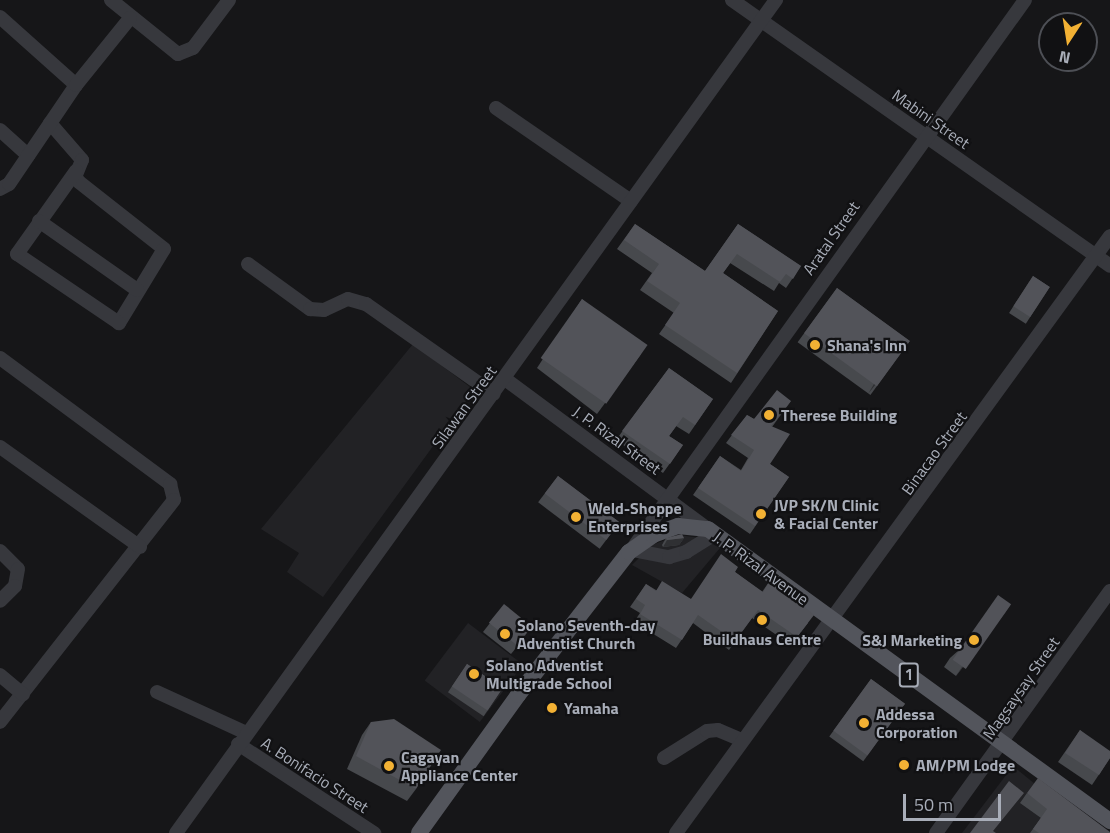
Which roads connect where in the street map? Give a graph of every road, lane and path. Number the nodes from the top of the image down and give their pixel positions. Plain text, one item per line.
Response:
1 (111, 0) edge
2 (230, 0) edge
3 (732, 0) edge
4 (776, 0) edge
5 (1025, 0) edge
6 (0, 17) edge
7 (130, 18) junction
8 (761, 20) junction
9 (76, 85) junction
10 (496, 108) dead end
11 (50, 123) junction
12 (0, 130) edge
13 (925, 135) junction
14 (28, 155) junction
15 (76, 171) junction
16 (0, 189) edge
17 (631, 201) junction
18 (39, 221) junction
19 (1110, 236) edge
20 (1096, 256) junction
21 (248, 264) dead end
22 (1110, 266) edge
23 (137, 290) junction
24 (0, 358) edge
25 (505, 380) junction
26 (494, 394) junction
27 (0, 447) edge
28 (668, 497) junction
29 (711, 532) junction
30 (140, 547) junction
31 (0, 551) edge
32 (631, 551) junction
33 (1110, 591) edge
34 (0, 602) edge
35 (833, 620) junction
36 (0, 675) edge
37 (157, 692) dead end
38 (23, 694) junction
39 (0, 722) edge
40 (242, 739) junction
41 (742, 740) junction
42 (1003, 743) junction
43 (664, 758) dead end
44 (1110, 821) edge
45 (176, 833) edge
46 (374, 833) edge
47 (419, 833) edge
48 (676, 833) edge
49 (936, 833) edge

1 - 7 street
2 - 7 street
3 - 8 street, Mabini Street
4 - 8 street, Silawan Street
5 - 13 street, Aratal Street
6 - 9 street
7 - 9 street
8 - 13 street, Mabini Street
8 - 17 street, Silawan Street
9 - 11 street
10 - 17 street
11 - 14 street
11 - 15 street
12 - 14 street
13 - 20 street, Mabini Street
13 - 28 street, Aratal Street
14 - 16 street
15 - 18 street
15 - 23 street
17 - 25 street, Silawan Street
18 - 23 street
18 - 23 street
19 - 20 street, Binacao Street
20 - 22 street, Mabini Street
20 - 35 street, Binacao Street
21 - 26 street
24 - 30 street
25 - 26 street, Silawan Street
25 - 28 street, J. P. Rizal Street
26 - 40 street, Silawan Street
27 - 30 street
28 - 29 street, J. P. Rizal Street
28 - 32 street, Aratal Street
29 - 32 main road, J. P. Rizal Avenue
29 - 32 street
29 - 35 main road, J. P. Rizal Avenue / 1
30 - 38 street
31 - 34 street
32 - 47 main road, J. P. Rizal Avenue
33 - 42 street, Magsaysay Street
35 - 41 street, Binacao Street
35 - 42 main road, J. P. Rizal Avenue / 1
36 - 38 street
37 - 40 street, A. Bonifacio Street
38 - 39 street
40 - 45 street, Silawan Street
40 - 46 street, A. Bonifacio Street
41 - 43 street
41 - 48 street, Binacao Street
42 - 44 main road, J. P. Rizal Avenue / 1
42 - 49 street, Magsaysay Street

